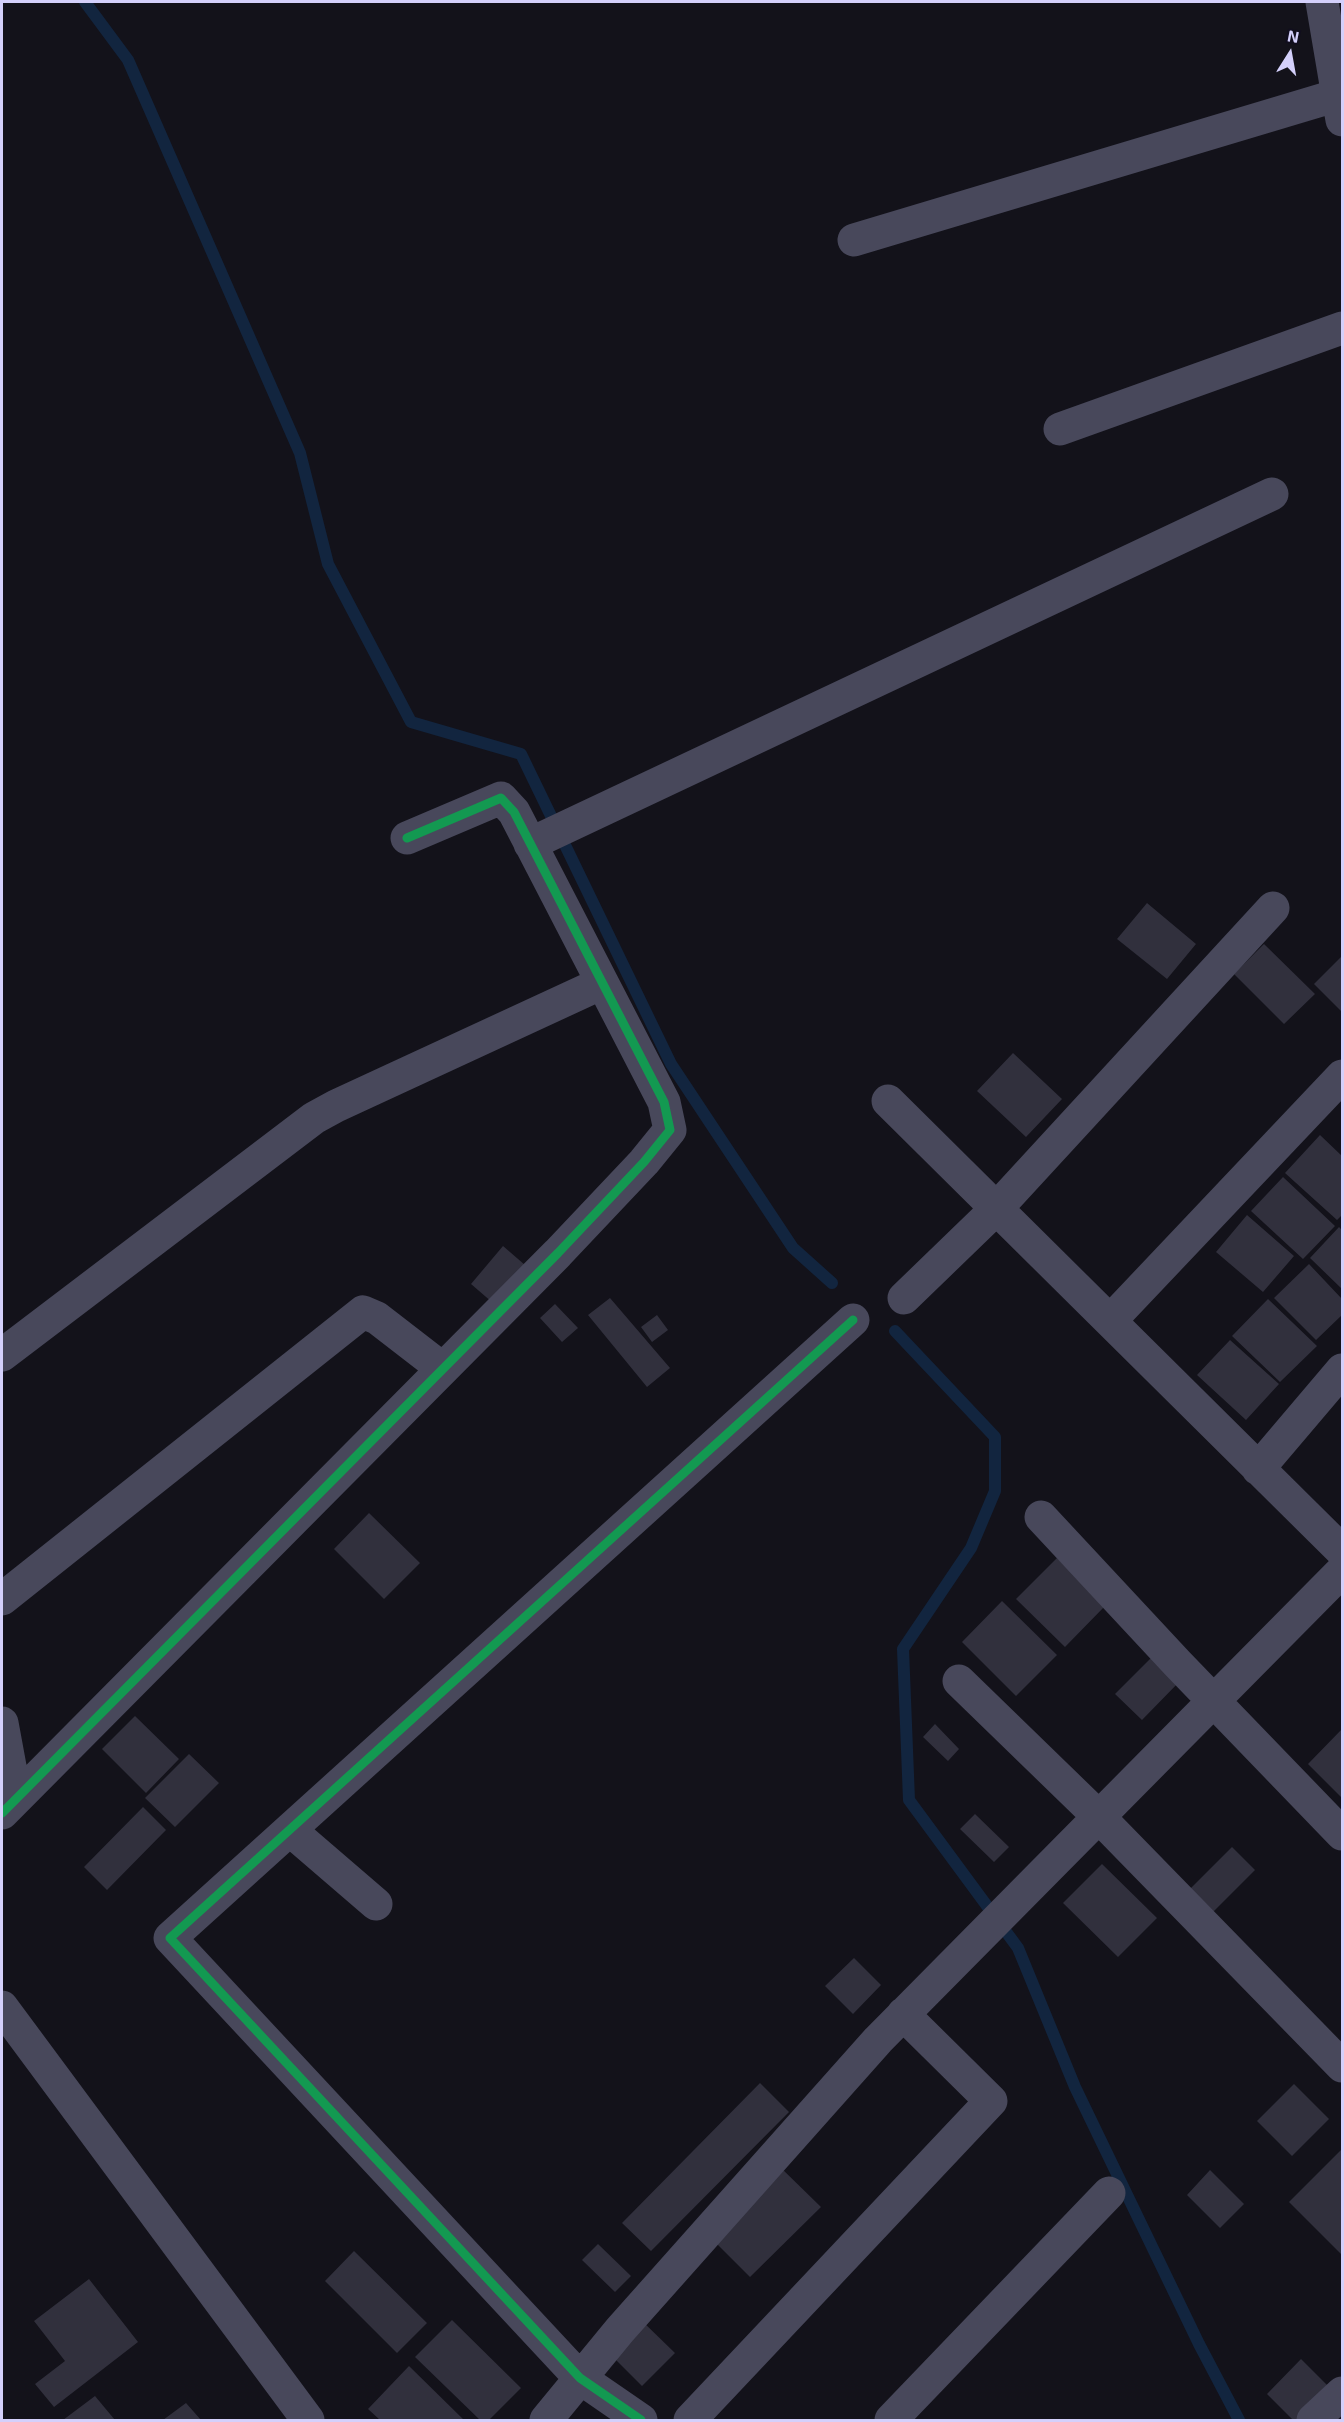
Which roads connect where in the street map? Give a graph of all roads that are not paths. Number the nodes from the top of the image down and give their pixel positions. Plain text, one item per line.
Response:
1 (1322, 2) edge
2 (1340, 108) edge
3 (854, 240) dead end
4 (1342, 328) edge
5 (1060, 429) dead end
6 (1272, 494) dead end
7 (407, 838) dead end
8 (532, 843) junction
9 (1273, 908) dead end
10 (602, 983) junction
11 (1342, 1076) edge
12 (888, 1101) dead end
13 (996, 1209) junction
14 (904, 1298) dead end
15 (853, 1320) dead end
16 (1110, 1321) junction
17 (2, 1355) edge
18 (443, 1369) junction
19 (1342, 1370) edge
20 (1258, 1469) junction
21 (1041, 1517) dead end
22 (1342, 1551) edge
23 (1342, 1571) edge
24 (2, 1599) edge
25 (959, 1681) dead end
26 (1214, 1700) junction
27 (2, 1723) edge
28 (9, 1806) edge
29 (1098, 1816) junction
30 (290, 1830) junction
31 (1342, 1834) edge
32 (376, 1904) dead end
33 (2, 2007) edge
34 (903, 2014) junction
35 (1342, 2066) edge
36 (1109, 2193) dead end
37 (580, 2378) junction
38 (1342, 2392) edge
39 (308, 2421) edge
40 (546, 2421) edge
41 (641, 2421) edge
42 (690, 2421) edge
43 (891, 2421) edge
44 (1313, 2421) edge

1 - 2 street
2 - 3 street
4 - 5 street
6 - 8 street
7 - 8 street
8 - 10 street
9 - 13 street
10 - 17 street
10 - 18 street
11 - 16 street
12 - 13 street
13 - 14 street
13 - 16 street
15 - 30 street
16 - 20 street
18 - 24 street
18 - 28 street
19 - 20 street
20 - 22 street
21 - 26 street
23 - 26 street
25 - 29 street
26 - 29 street
26 - 31 street
27 - 28 street
29 - 34 street
29 - 35 street
30 - 32 street
30 - 37 street
33 - 39 street
34 - 37 street
34 - 42 street
36 - 43 street
37 - 40 street
37 - 41 street
38 - 44 street

